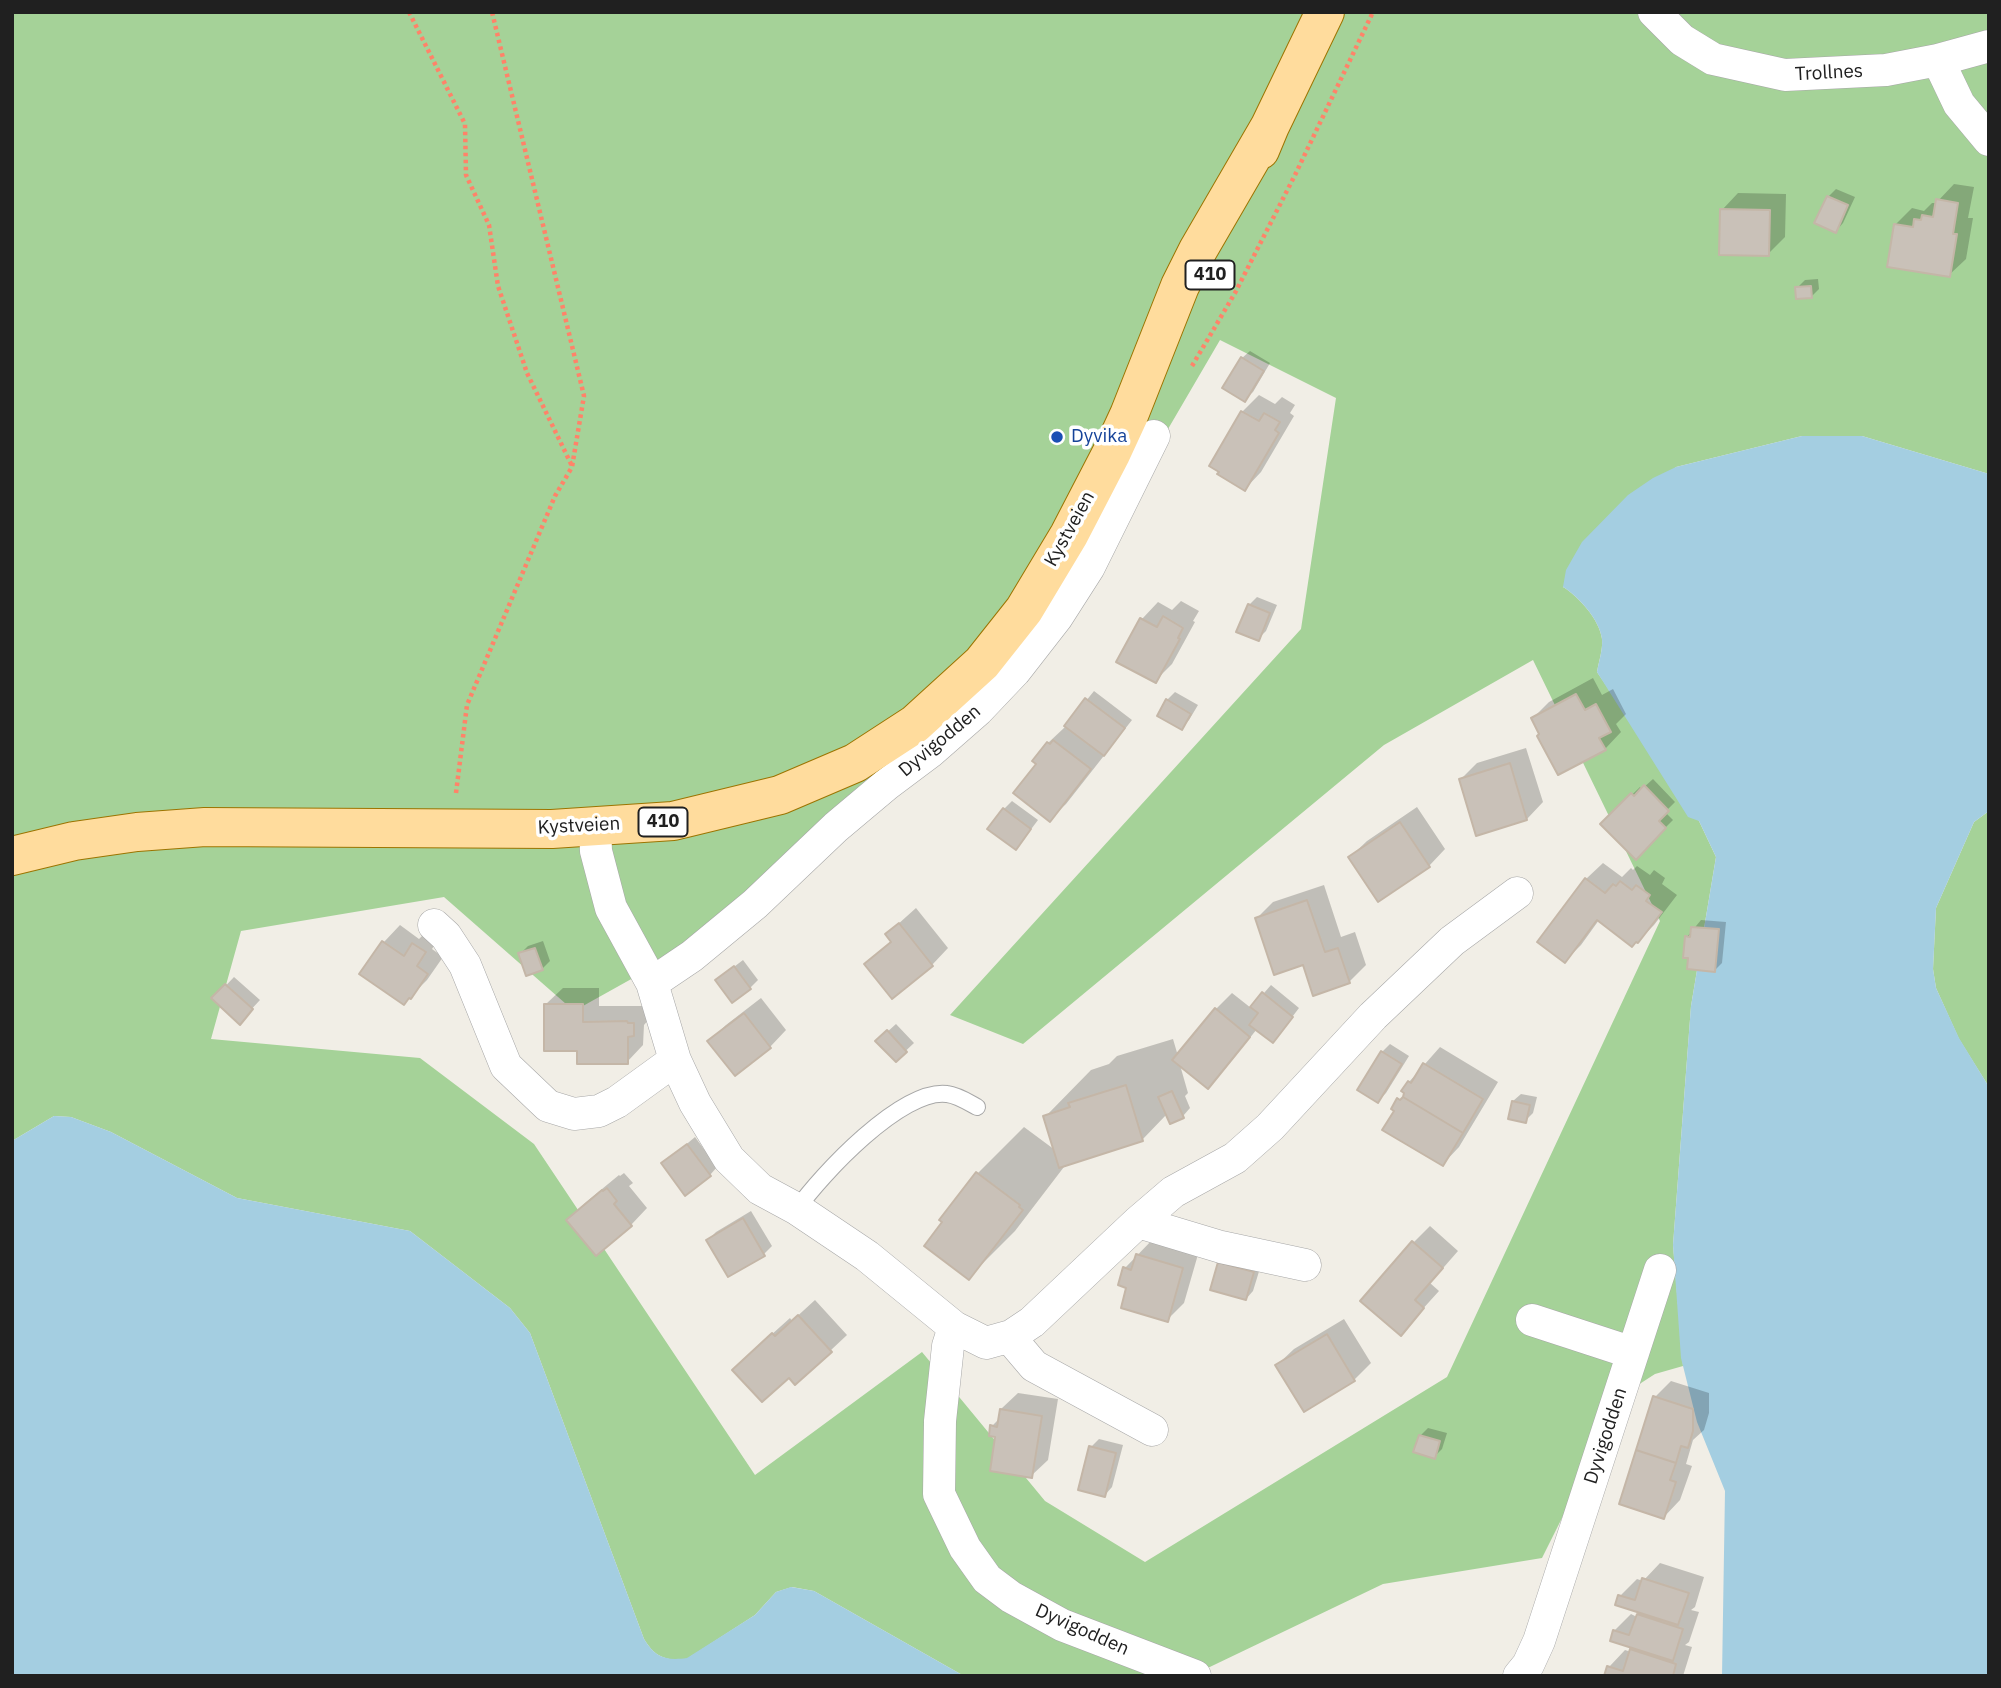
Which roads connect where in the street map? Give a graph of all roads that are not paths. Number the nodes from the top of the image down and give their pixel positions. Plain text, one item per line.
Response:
1 (1325, 12) edge
2 (1654, 12) edge
3 (1989, 46) edge
4 (1938, 60) junction
5 (1989, 140) edge
6 (1142, 426) junction
7 (596, 826) junction
8 (12, 856) edge
9 (1517, 893) dead end
10 (434, 925) dead end
11 (652, 983) junction
12 (675, 1060) junction
13 (977, 1107) dead end
14 (797, 1209) junction
15 (1138, 1222) junction
16 (1306, 1265) dead end
17 (1660, 1270) dead end
18 (1532, 1320) dead end
19 (954, 1327) junction
20 (1011, 1336) junction
21 (1633, 1353) junction
22 (1152, 1430) dead end
23 (1195, 1676) edge
24 (1519, 1676) edge

1 - 6 main road, Kystveien / 410
2 - 4 street, Trollnes
3 - 4 street, Trollnes
4 - 5 street
6 - 7 main road, Kystveien / 410
6 - 11 street, Dyvigodden
7 - 8 main road, Kystveien / 410
7 - 11 street
9 - 15 street
10 - 12 street
11 - 12 street
12 - 14 street
13 - 14 lane
14 - 19 street
15 - 16 street
15 - 20 street
17 - 21 street, Dyvigodden
18 - 21 street
19 - 20 street
19 - 23 street, Dyvigodden
20 - 22 street
21 - 24 street, Dyvigodden

